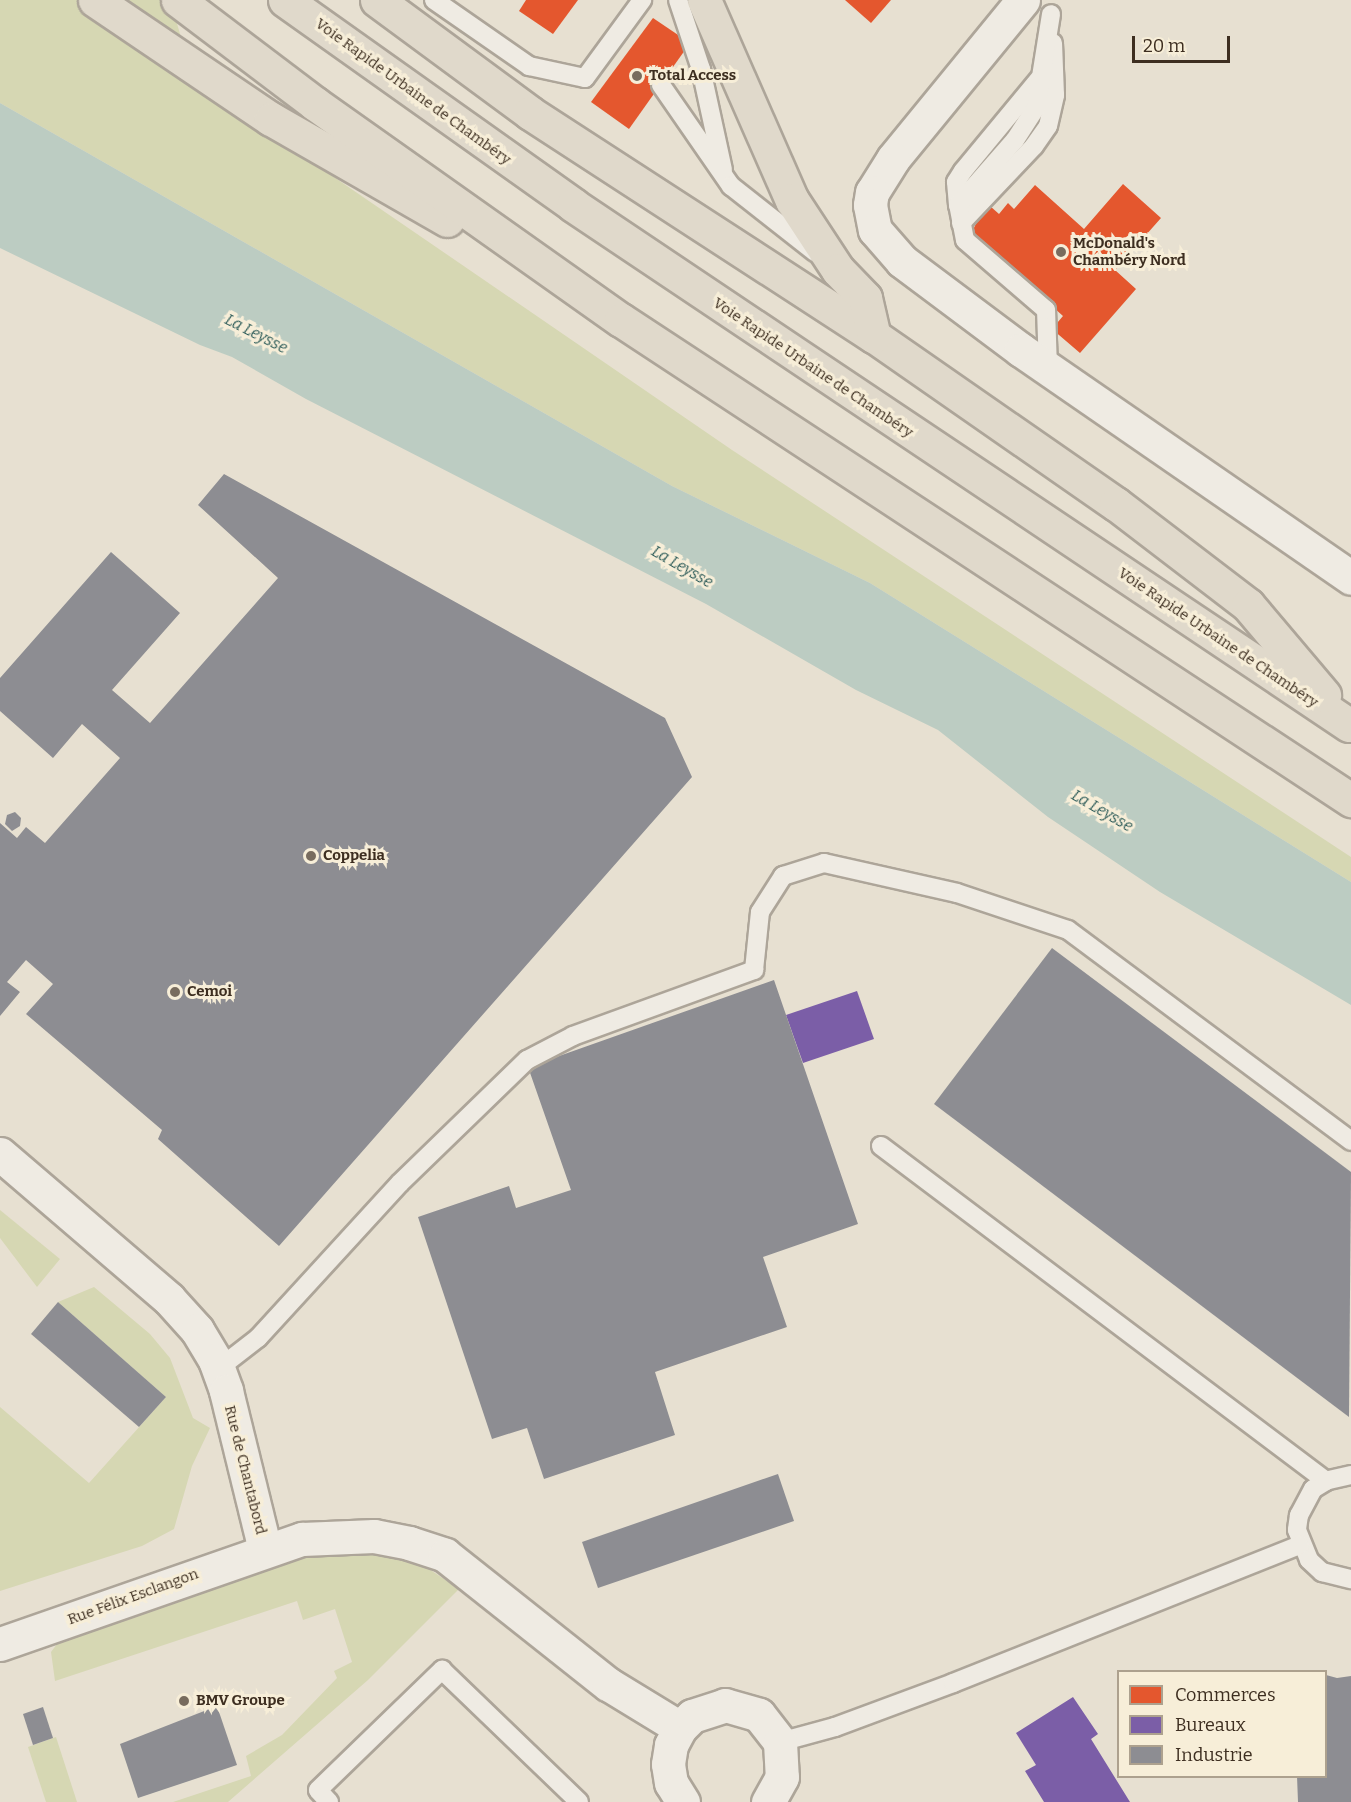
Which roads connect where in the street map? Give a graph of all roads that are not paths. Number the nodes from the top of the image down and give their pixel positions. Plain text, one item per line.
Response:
1 (95, 0) edge
2 (178, 0) edge
3 (285, 0) edge
4 (377, 0) edge
5 (434, 0) edge
6 (642, 0) edge
7 (678, 0) edge
8 (704, 0) edge
9 (1037, 7) edge
10 (613, 40) junction
11 (626, 53) dead end
12 (661, 85) dead end
13 (725, 178) junction
14 (961, 223) junction
15 (838, 270) junction
16 (621, 320) junction
17 (873, 336) junction
18 (1048, 369) junction
19 (1351, 578) edge
20 (1350, 725) edge
21 (1351, 800) edge
22 (1351, 1141) edge
23 (881, 1146) dead end
24 (0, 1154) edge
25 (218, 1369) junction
26 (1351, 1476) edge
27 (1326, 1481) junction
28 (1300, 1545) junction
29 (265, 1550) junction
30 (1351, 1579) edge
31 (0, 1644) edge
32 (680, 1728) junction
33 (780, 1742) junction
34 (329, 1802) edge
35 (579, 1802) edge
36 (683, 1802) edge
37 (768, 1802) edge

1 - 16 highway
2 - 16 highway
3 - 20 highway, Voie Rapide Urbaine de Chambéry
4 - 17 highway
5 - 10 lane
6 - 10 lane
7 - 13 lane
8 - 15 highway
9 - 14 lane
9 - 14 lane
9 - 18 street
10 - 11 lane
12 - 13 lane
13 - 15 lane
14 - 18 lane
15 - 17 highway
16 - 21 highway
17 - 20 highway
18 - 19 street
22 - 25 lane
23 - 27 lane
24 - 25 street, Rue de Chantabord
25 - 29 street, Rue de Chantabord
26 - 27 lane
27 - 28 lane
28 - 30 lane
28 - 33 lane
29 - 31 street, Rue Félix Esclangon
29 - 32 street, Rue de Chantabord
32 - 33 street
32 - 36 street
33 - 37 street
34 - 35 lane

